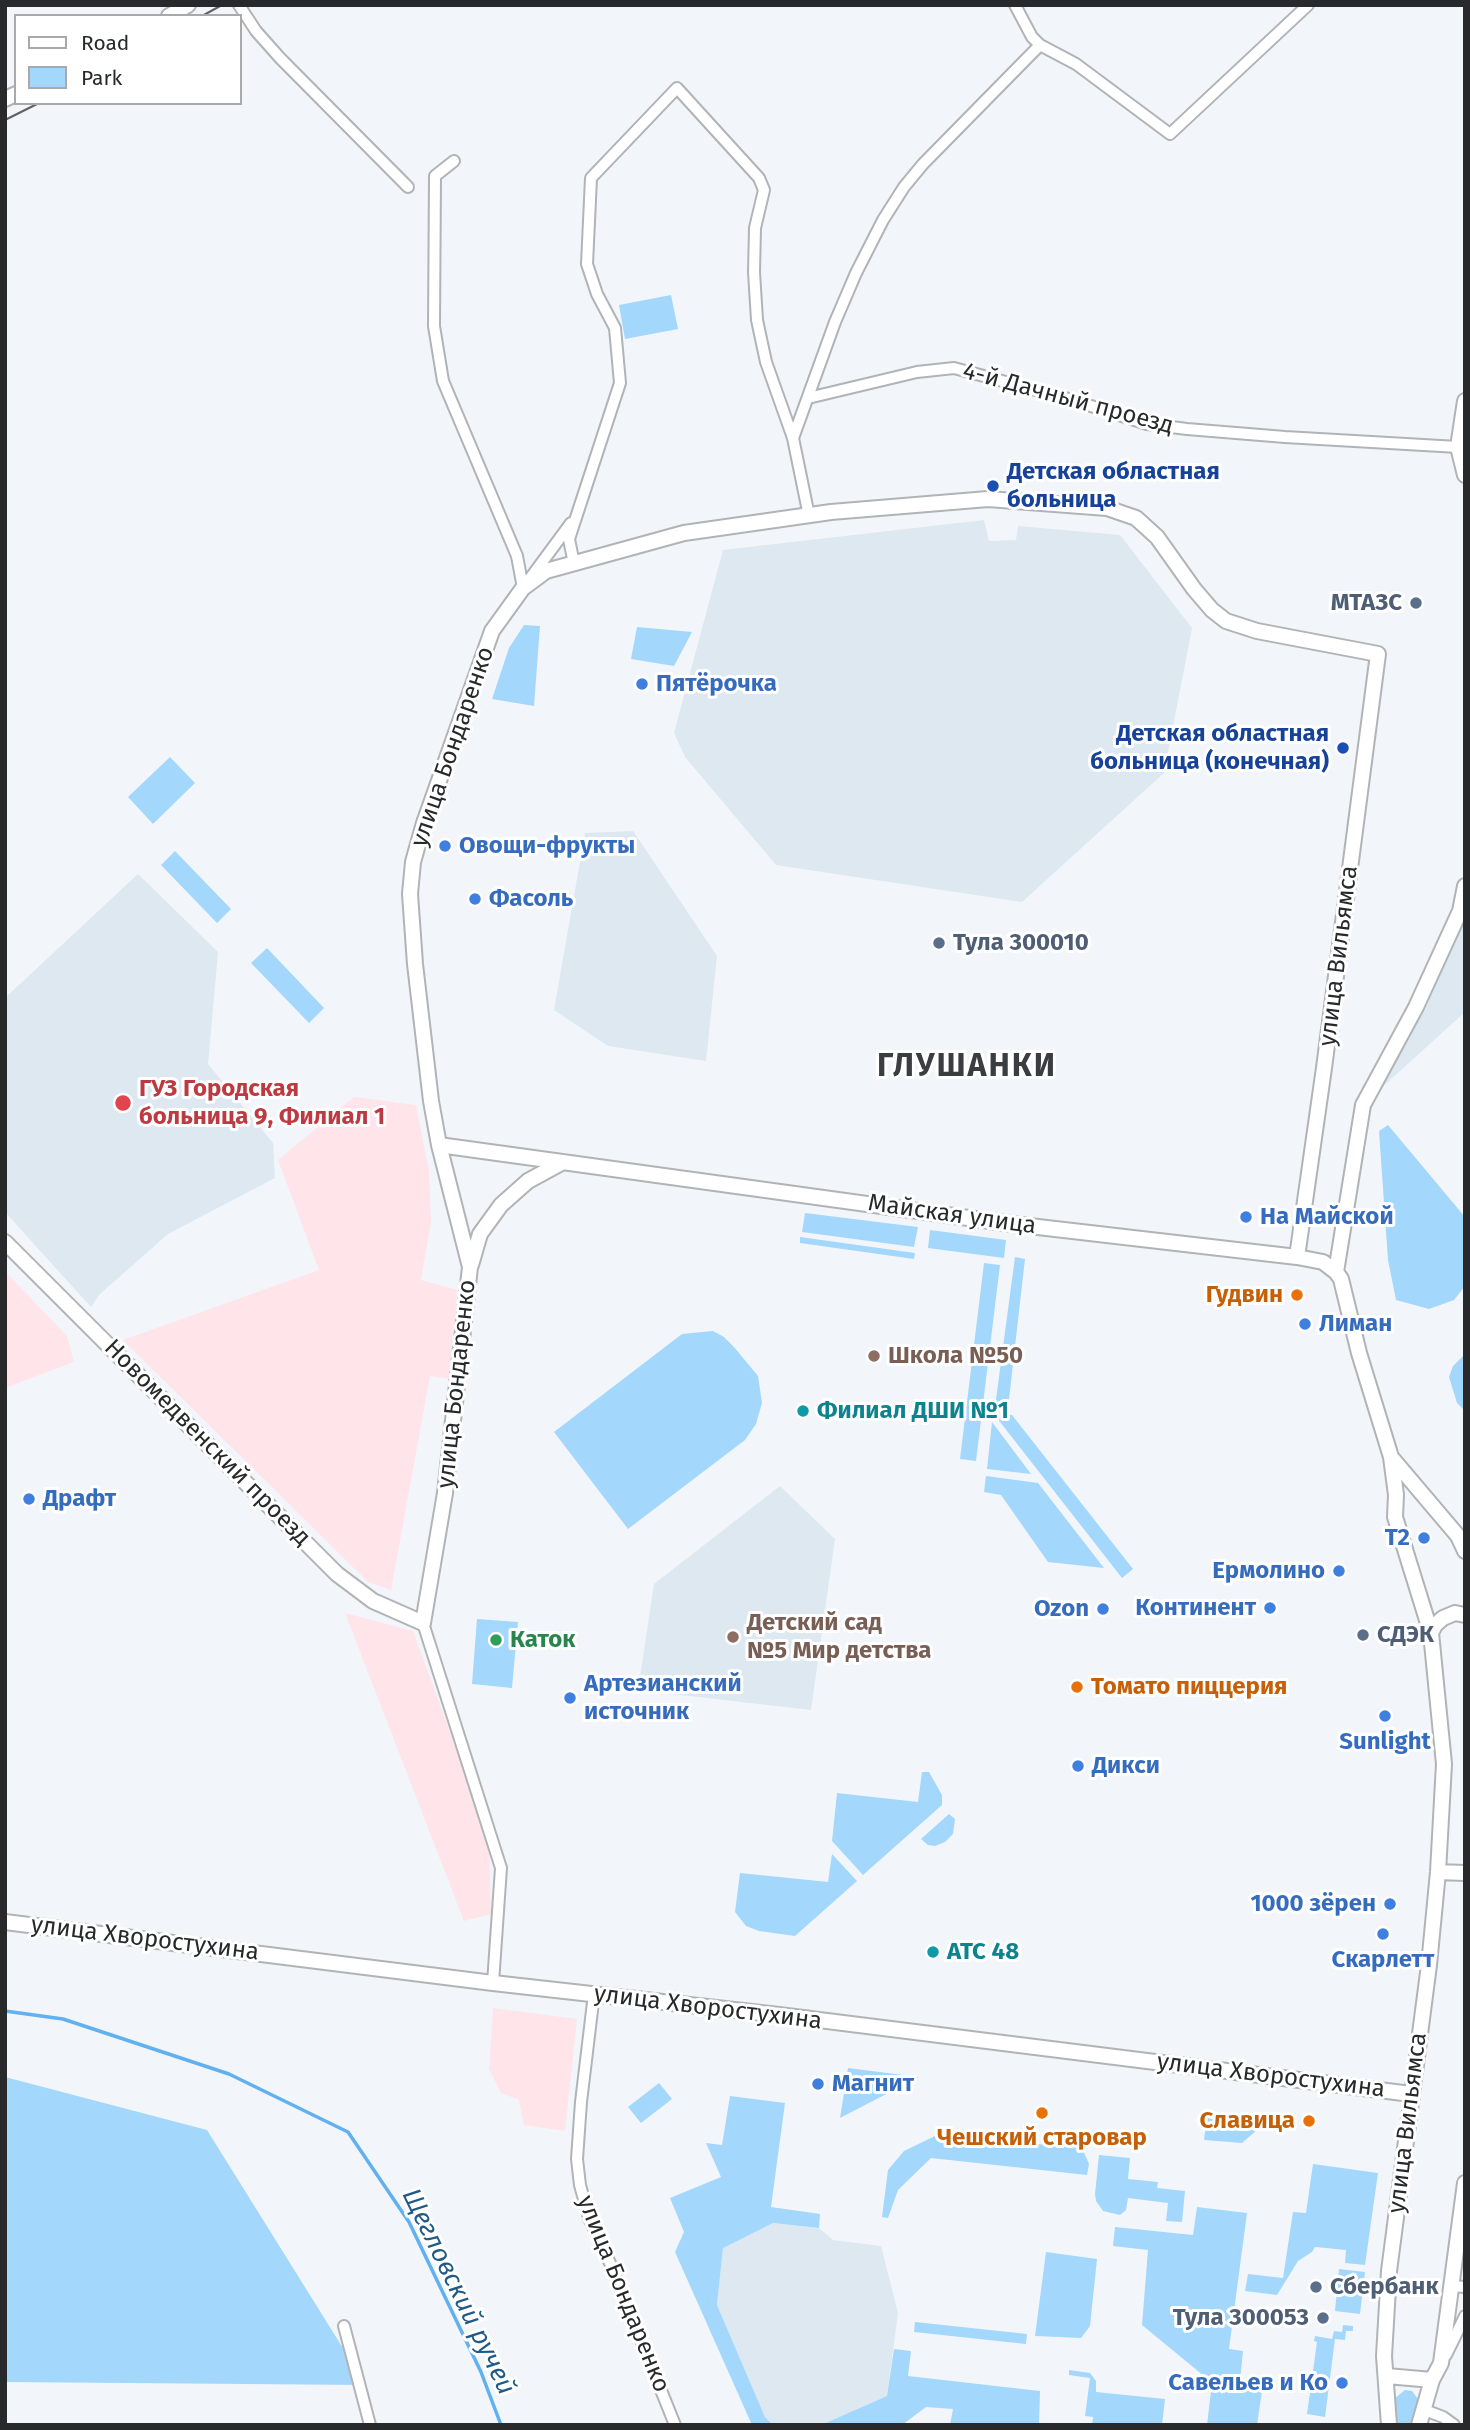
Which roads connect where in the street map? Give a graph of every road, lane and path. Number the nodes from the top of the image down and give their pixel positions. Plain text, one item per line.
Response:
1 (188, 5) edge
2 (239, 5) edge
3 (1014, 5) edge
4 (1308, 5) edge
5 (172, 14) edge
6 (1040, 45) junction
7 (454, 161) dead end
8 (408, 187) dead end
9 (808, 398) junction
10 (1465, 401) edge
11 (793, 438) junction
12 (1458, 447) junction
13 (1465, 474) edge
14 (576, 515) junction
15 (809, 516) junction
16 (574, 564) junction
17 (523, 588) junction
18 (1378, 654) joint
19 (1465, 886) edge
20 (439, 1145) junction
21 (564, 1162) junction
22 (5, 1242) edge
23 (1297, 1257) junction
24 (470, 1266) junction
25 (1336, 1272) junction
26 (1391, 1457) junction
27 (1396, 1495) junction
28 (1427, 1497) junction
29 (1465, 1551) edge
30 (1465, 1615) edge
31 (423, 1623) junction
32 (1431, 1633) junction
33 (1438, 1872) junction
34 (1465, 1873) edge
35 (5, 1922) edge
36 (493, 1983) junction
37 (594, 1994) junction
38 (1411, 2094) junction
39 (1465, 2183) edge
40 (1458, 2287) edge
41 (1465, 2316) edge
42 (344, 2326) dead end
43 (1441, 2363) junction
44 (1387, 2376) junction
45 (1432, 2380) junction
46 (1422, 2409) junction
47 (370, 2425) edge
48 (675, 2425) edge
49 (1389, 2425) edge
50 (1419, 2425) edge
51 (1454, 2425) edge

1 - 5 street
2 - 8 street
3 - 6 street
4 - 6 street
6 - 9 street
7 - 17 street
9 - 11 street
9 - 12 street, 4-й Дачный проезд
10 - 12 street
11 - 14 street
11 - 15 street
12 - 13 street
14 - 16 street
14 - 17 street
15 - 16 street, улица Бондаренко
15 - 18 street, улица Бондаренко
16 - 17 street, улица Бондаренко
17 - 20 street, улица Бондаренко
18 - 23 street, улица Вильямса
19 - 25 street
20 - 21 street, Майская улица
20 - 24 street, улица Бондаренко
21 - 23 street, Майская улица
21 - 24 street
22 - 31 street, Новомедвенский проезд
23 - 25 street, Майская улица
24 - 31 street, улица Бондаренко
25 - 26 street, улица Вильямса
26 - 27 street, улица Вильямса
26 - 28 street, улица Вильямса
27 - 28 street
27 - 32 street, улица Вильямса
28 - 29 street, улица Вильямса
30 - 32 street
31 - 36 street, улица Бондаренко
32 - 33 street, улица Вильямса
33 - 34 street
33 - 38 street, улица Вильямса
35 - 36 street, улица Хворостухина
36 - 37 street, улица Хворостухина
37 - 38 street, улица Хворостухина
37 - 48 street, улица Бондаренко
38 - 44 street, улица Вильямса
39 - 40 street
40 - 43 street
41 - 43 street
42 - 47 street
43 - 45 street
44 - 45 street
44 - 49 street, улица Вильямса
45 - 46 street
46 - 50 street
46 - 51 street

